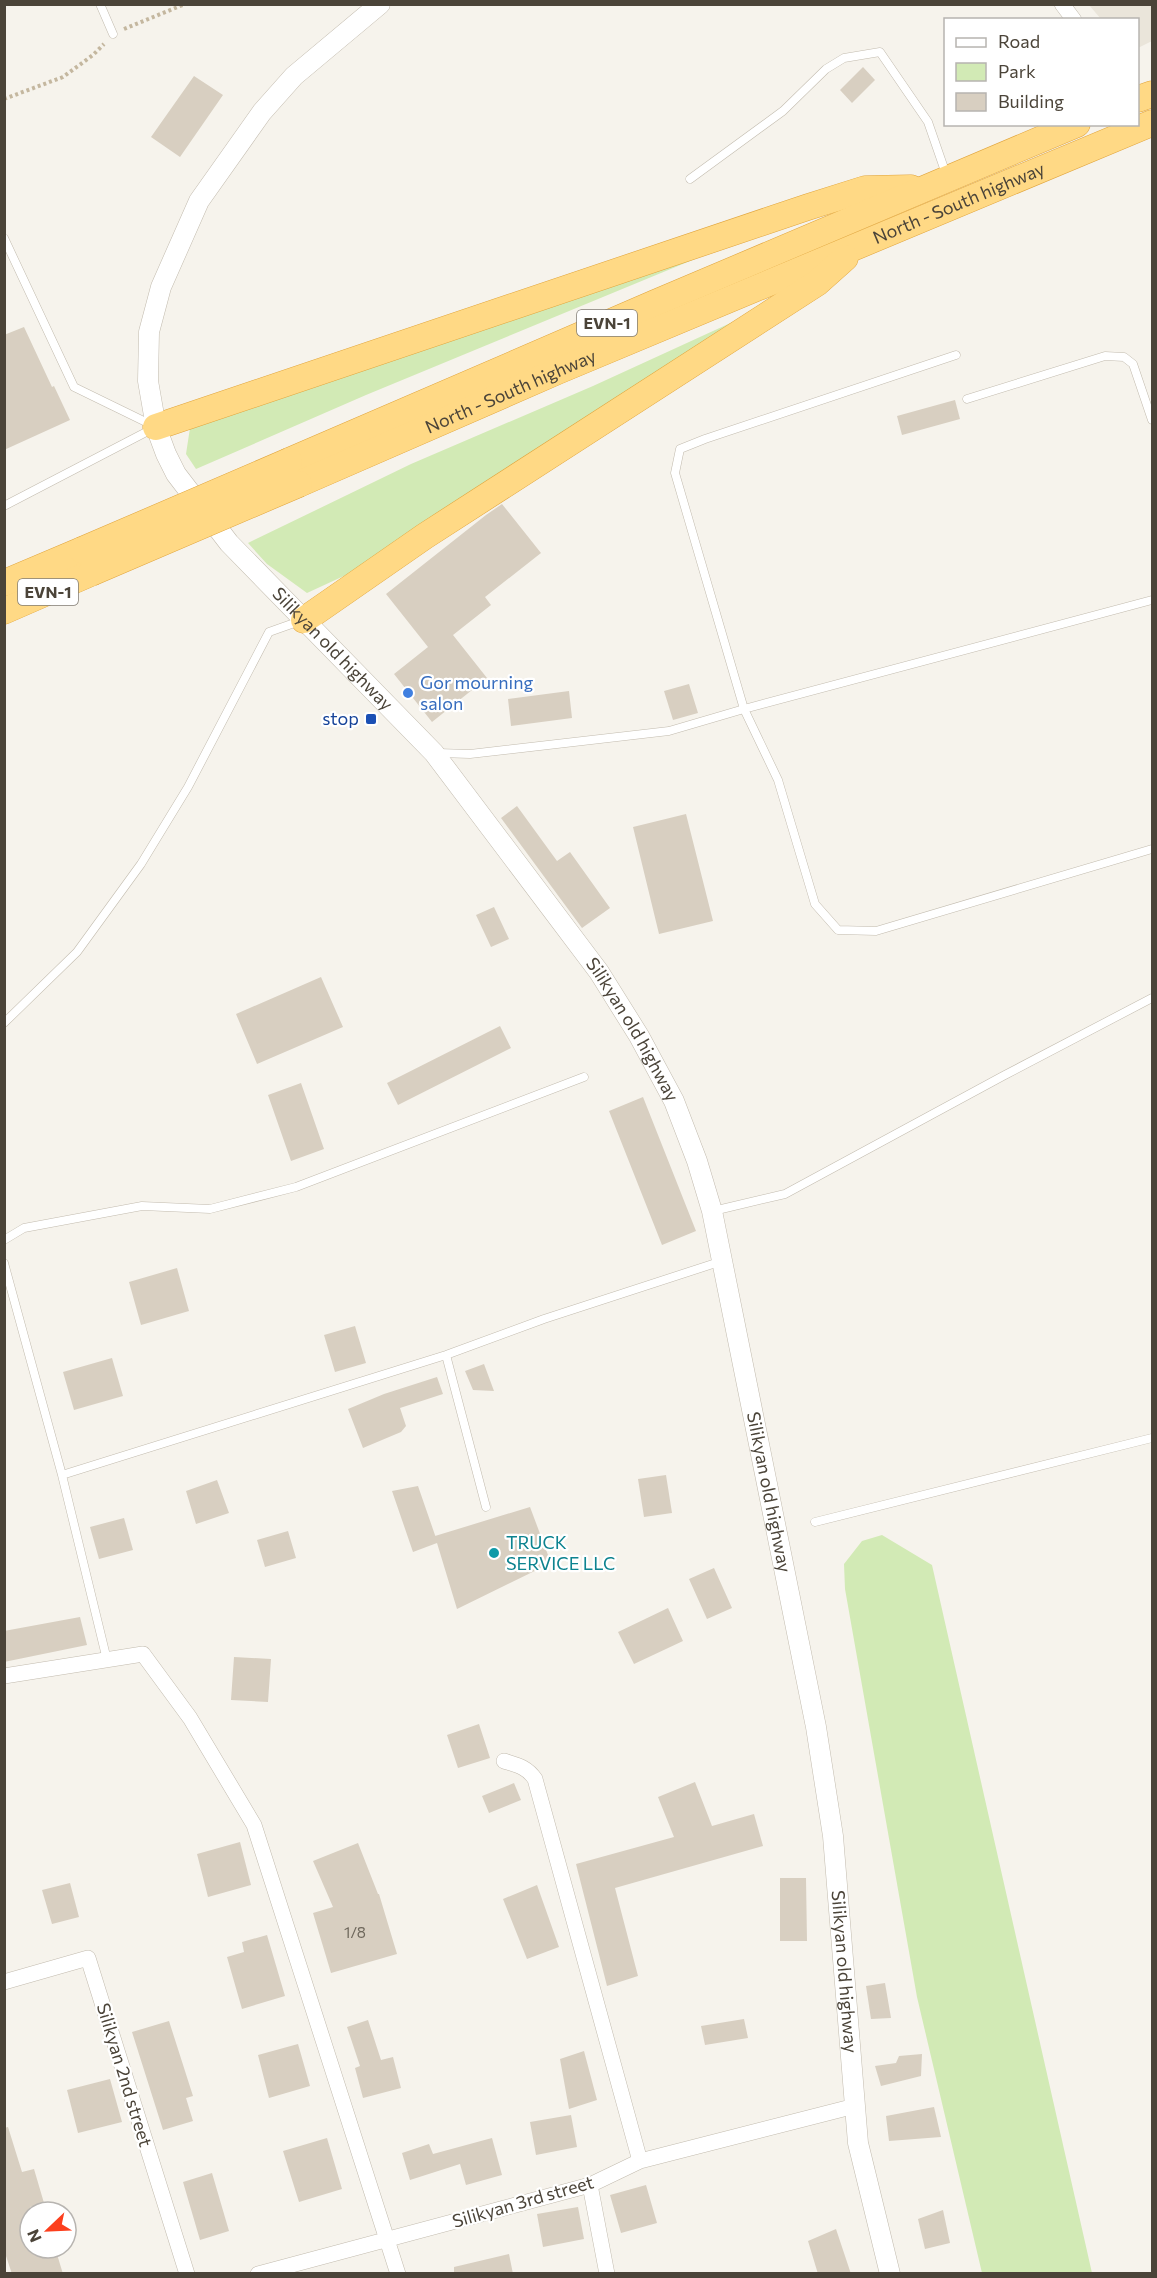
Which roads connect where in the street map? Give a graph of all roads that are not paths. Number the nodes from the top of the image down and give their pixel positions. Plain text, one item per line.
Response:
1 (100, 4) edge
2 (380, 4) edge
3 (1062, 4) edge
4 (1072, 18) edge
5 (113, 34) road end
6 (1152, 123) edge
7 (1072, 126) edge
8 (690, 179) dead end
9 (937, 183) junction
10 (4, 237) edge
11 (861, 244) junction
12 (956, 354) dead end
13 (967, 399) dead end
14 (1152, 420) edge
15 (156, 427) junction
16 (4, 506) edge
17 (86, 562) junction
18 (42, 567) junction
19 (4, 583) edge
20 (54, 589) junction
21 (1152, 600) edge
22 (4, 611) edge
23 (304, 620) junction
24 (744, 709) junction
25 (434, 753) junction
26 (1152, 849) edge
27 (1152, 998) edge
28 (4, 1023) edge
29 (584, 1077) dead end
30 (712, 1211) junction
31 (4, 1240) edge
32 (723, 1260) junction
33 (4, 1263) edge
34 (446, 1355) junction
35 (1152, 1438) edge
36 (62, 1475) junction
37 (486, 1507) dead end
38 (815, 1522) dead end
39 (107, 1660) junction
40 (4, 1676) edge
41 (504, 1761) dead end
42 (4, 1982) edge
43 (855, 2106) junction
44 (640, 2161) junction
45 (590, 2185) junction
46 (388, 2239) junction
47 (187, 2274) edge
48 (258, 2274) edge
49 (398, 2274) edge
50 (607, 2274) edge
51 (890, 2274) edge

1 - 5 lane
2 - 15 street, Silikyan old highway
3 - 4 street
6 - 11 highway, North - South highway / EVN-1
7 - 9 highway, North - South highway / EVN-1
8 - 9 lane
9 - 15 highway
9 - 17 highway, North - South highway / EVN-1, bridge
10 - 15 lane
11 - 17 highway, North - South highway / EVN-1, bridge
11 - 23 highway
12 - 24 lane
13 - 14 lane
15 - 16 lane
15 - 23 street, Silikyan old highway
17 - 18 highway, North - South highway / EVN-1
17 - 20 highway, North - South highway / EVN-1
18 - 19 highway, North - South highway / EVN-1
18 - 20 highway
20 - 22 highway, North - South highway / EVN-1
21 - 24 lane
23 - 25 street, Silikyan old highway
23 - 28 lane
24 - 25 lane
24 - 26 lane
25 - 30 street, Silikyan old highway
27 - 30 lane
29 - 31 lane
30 - 32 street, Silikyan old highway
32 - 34 lane
32 - 43 street, Silikyan old highway
33 - 36 lane
34 - 36 lane
34 - 37 lane
35 - 38 lane
36 - 39 lane
39 - 40 street
39 - 46 street
41 - 44 street
42 - 47 street, Silikyan 2nd street
43 - 44 street, Silikyan 3rd street
43 - 51 street, Silikyan old highway
44 - 45 street, Silikyan 3rd street
45 - 46 street, Silikyan 3rd street
45 - 50 street
46 - 48 street, Silikyan 3rd street
46 - 49 street

